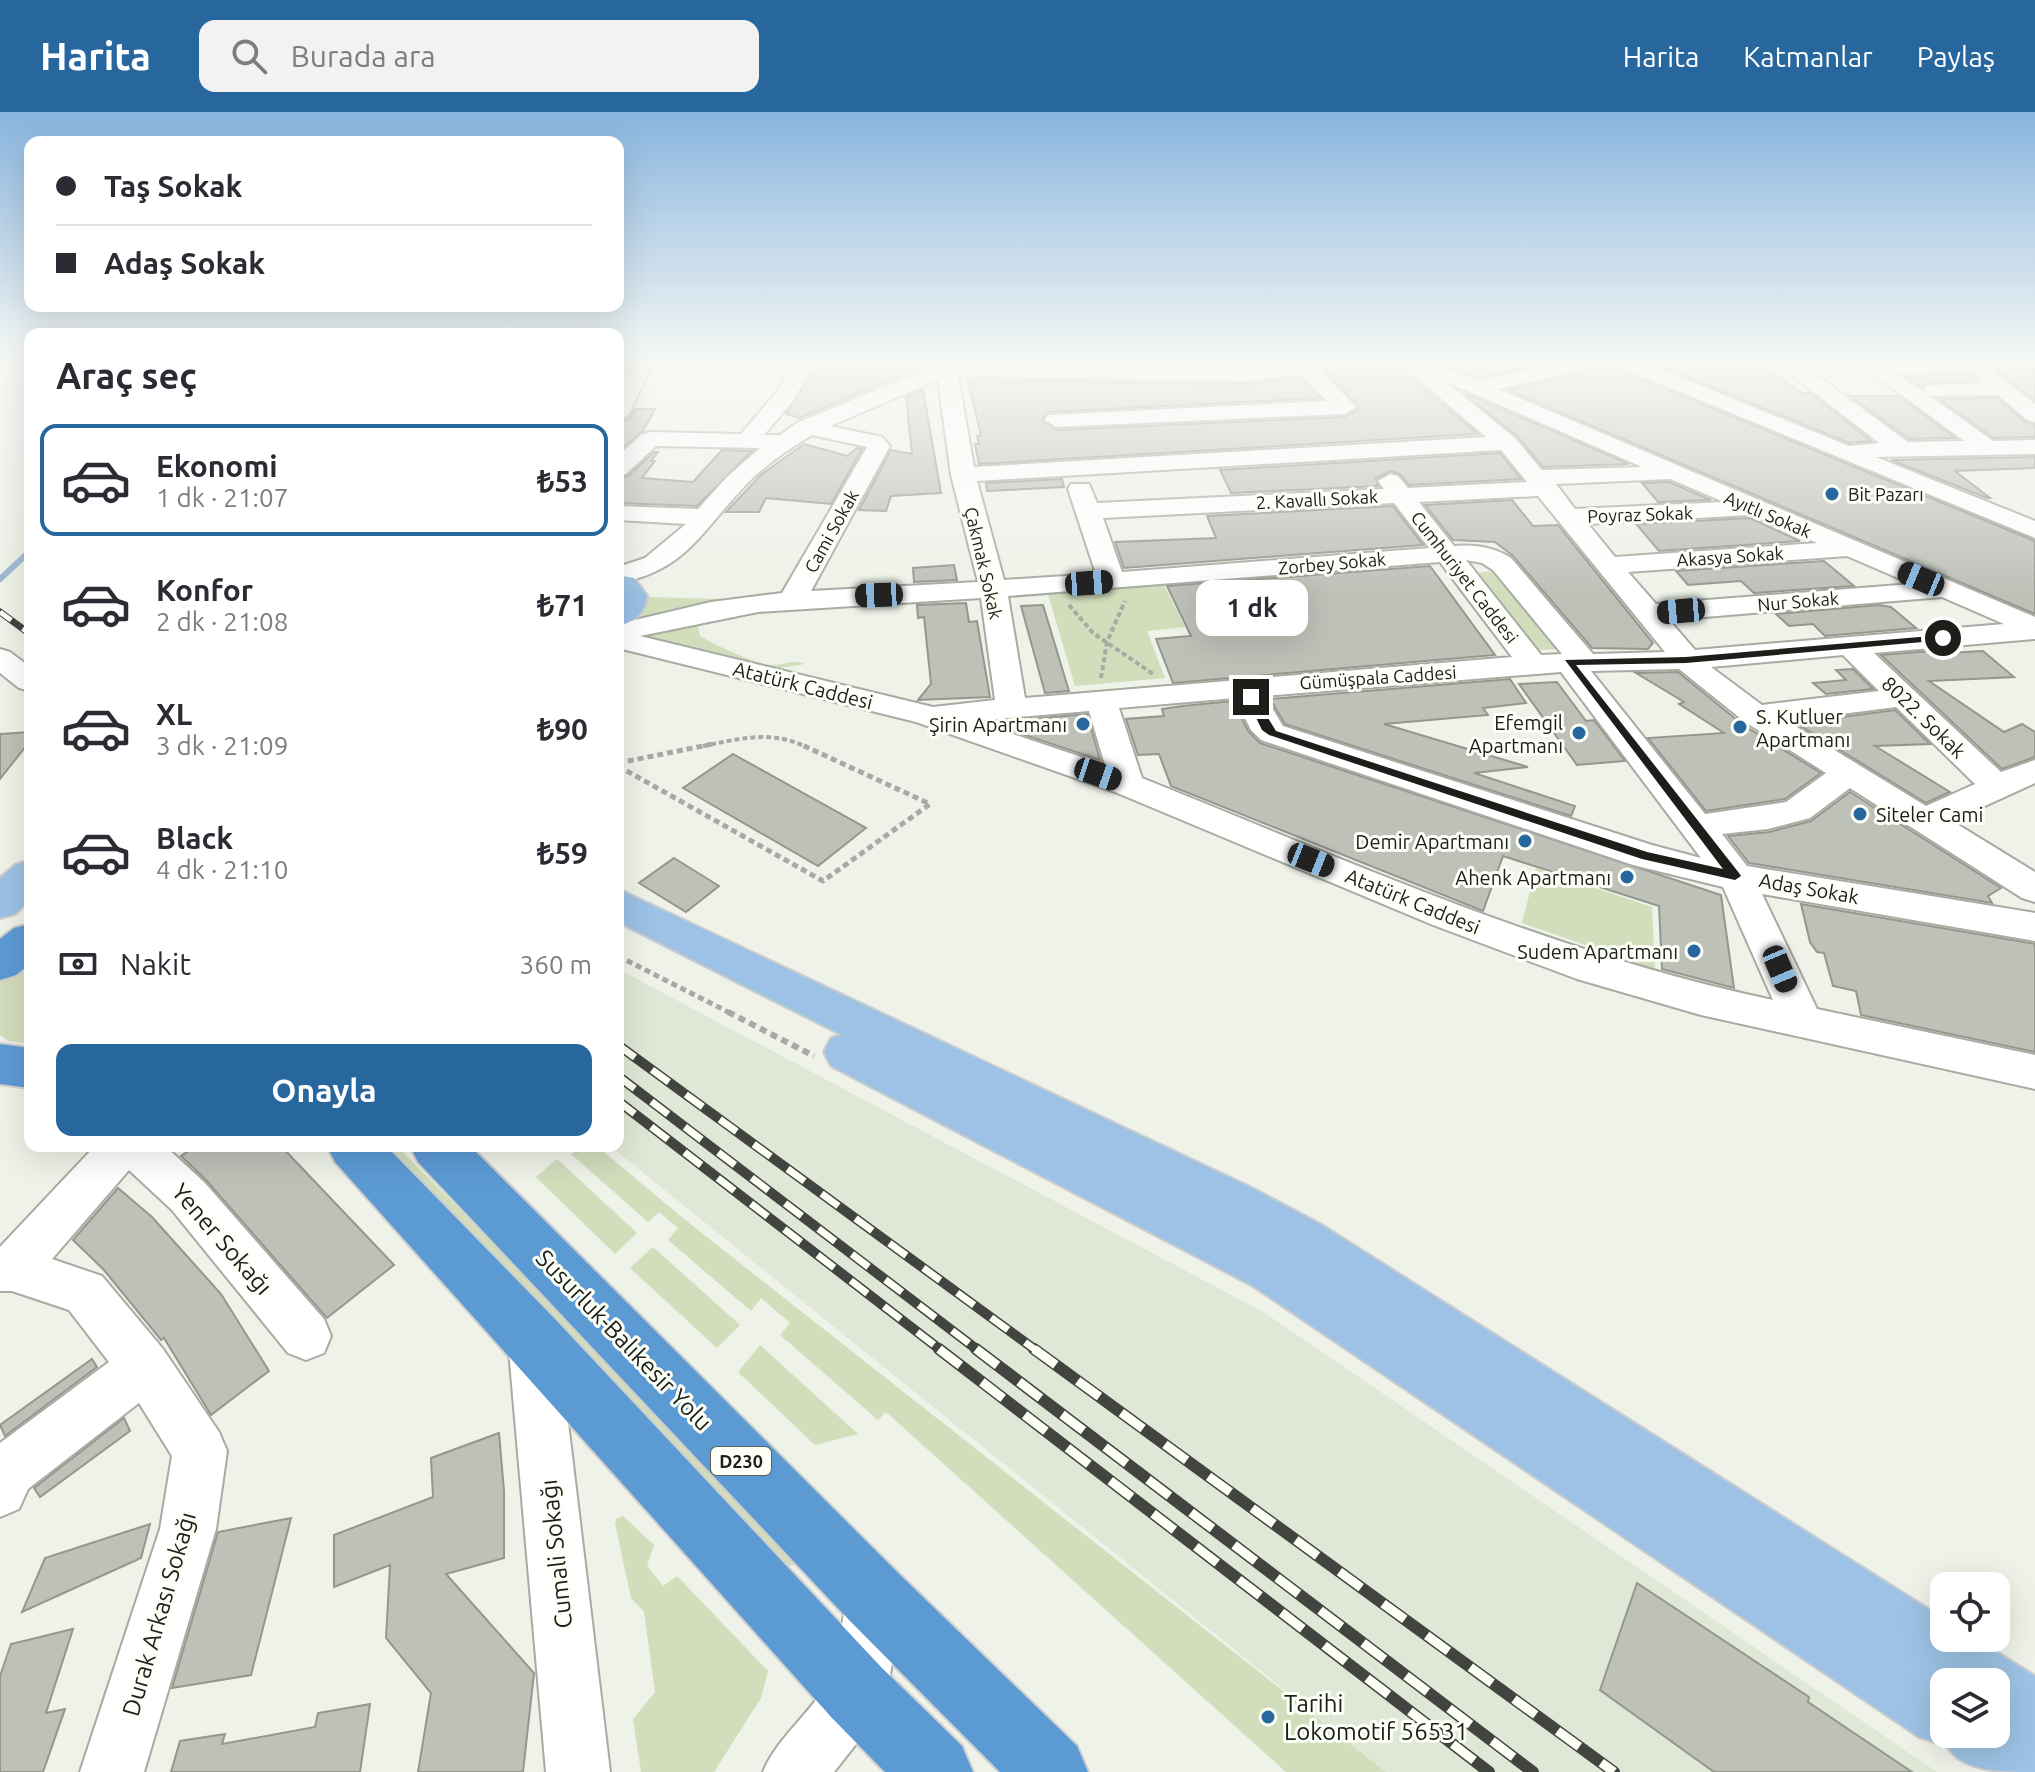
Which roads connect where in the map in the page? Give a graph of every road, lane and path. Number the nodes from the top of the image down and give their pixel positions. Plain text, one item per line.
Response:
1 (788, 438) edge
2 (858, 438) edge
3 (956, 438) edge
4 (1063, 438) edge
5 (1305, 438) edge
6 (1501, 438) edge
7 (1593, 438) edge
8 (1814, 438) edge
9 (1888, 438) edge
10 (1975, 438) edge
11 (748, 440) joint
12 (782, 442) junction
13 (1507, 443) junction
14 (1987, 447) junction
15 (2035, 447) edge
16 (1902, 449) junction
17 (1843, 450) junction
18 (1367, 452) junction
19 (1314, 455) junction
20 (624, 463) edge
21 (1073, 468) junction
22 (1675, 474) junction
23 (963, 475) junction
24 (1542, 483) junction
25 (1400, 494) junction
26 (1756, 509) junction
27 (1087, 511) junction
28 (624, 513) edge
29 (703, 517) junction
30 (1571, 517) junction
31 (2035, 530) edge
32 (1849, 548) junction
33 (673, 554) junction
34 (1447, 554) junction
35 (1611, 565) junction
36 (1123, 580) junction
37 (638, 585) edge
38 (1044, 586) junction
39 (993, 589) junction
40 (1945, 589) junction
41 (793, 598) junction
42 (1651, 613) junction
43 (2035, 628) edge
44 (624, 634) edge
45 (624, 638) edge
46 (1107, 642) junction
47 (1851, 647) junction
48 (0, 658) edge
49 (1686, 660) junction
50 (1576, 662) junction
51 (1533, 664) junction
52 (24, 677) edge
53 (1245, 687) junction
54 (1175, 693) junction
55 (1905, 697) junction
56 (1101, 699) junction
57 (1012, 709) junction
58 (927, 715) junction
59 (1756, 715) junction
60 (624, 763) edge
61 (624, 767) edge
62 (2035, 770) edge
63 (1845, 776) dead end
64 (1127, 784) junction
65 (1997, 787) junction
66 (1924, 820) junction
67 (1711, 824) dead end
68 (1735, 876) junction
69 (24, 881) edge
70 (2032, 887) edge
71 (0, 903) edge
72 (624, 907) edge
73 (2025, 925) edge
74 (624, 937) edge
75 (624, 959) edge
76 (1802, 1021) junction
77 (824, 1062) dead end
78 (2035, 1072) edge
79 (117, 1152) edge
80 (140, 1152) edge
81 (359, 1152) edge
82 (442, 1152) edge
83 (6, 1269) edge
84 (306, 1336) dead end
85 (533, 1337) junction
86 (145, 1367) junction
87 (0, 1490) edge
88 (874, 1597) junction
89 (1958, 1668) edge
90 (857, 1693) junction
91 (2010, 1701) edge
92 (1930, 1703) edge
93 (2035, 1718) edge
94 (1999, 1748) edge
95 (112, 1772) edge
96 (578, 1772) edge
97 (795, 1772) edge
98 (936, 1772) edge
99 (1051, 1772) edge
100 (2035, 1772) edge

1 - 12 street
2 - 41 street, Cami Sokak
3 - 23 street, Çakmak Sokak
4 - 21 street
5 - 19 street
6 - 13 street
7 - 22 street, Ayıtlı Sokak
8 - 17 street
9 - 16 street
10 - 14 street
11 - 12 street
11 - 20 street
12 - 29 street
13 - 18 street
13 - 24 street
14 - 15 street
14 - 16 street
16 - 17 street
17 - 31 street
18 - 19 street
18 - 25 street, Cumhuriyet Caddesi
19 - 21 street
21 - 23 street
21 - 27 street
22 - 24 street, 2. Kavallı Sokak
22 - 26 street, Ayıtlı Sokak
23 - 39 street, Çakmak Sokak
24 - 25 street, 2. Kavallı Sokak
24 - 30 street
25 - 27 street, 2. Kavallı Sokak
25 - 34 street, Cumhuriyet Caddesi
26 - 30 street, Poyraz Sokak
26 - 32 street, Ayıtlı Sokak
27 - 36 street
28 - 29 street
29 - 33 street
30 - 35 street
32 - 35 street, Akasya Sokak
32 - 40 street, Ayıtlı Sokak
33 - 37 street
33 - 37 street
34 - 36 street, Zorbey Sokak
34 - 50 street, Zorbey Sokak
34 - 51 street, Cumhuriyet Caddesi
35 - 42 street
36 - 38 street, Zorbey Sokak
36 - 46 path
37 - 41 street
38 - 39 street, Zorbey Sokak
38 - 46 path
39 - 41 street, Zorbey Sokak
39 - 57 street, Çakmak Sokak
40 - 42 street, Nur Sokak
40 - 43 street, Ayıtlı Sokak
41 - 44 street
42 - 49 street
43 - 47 street, Gümüşpala Caddesi
45 - 58 street, Atatürk Caddesi
46 - 54 path
46 - 56 path
47 - 49 street, Gümüşpala Caddesi
47 - 55 street, 8022. Sokak
48 - 52 street
49 - 50 street, Gümüşpala Caddesi
49 - 59 street
50 - 51 street, Gümüşpala Caddesi
50 - 68 street
51 - 53 street, Gümüşpala Caddesi
53 - 54 street, Gümüşpala Caddesi
53 - 68 street, Adaş Sokak
54 - 56 street, Gümüşpala Caddesi
55 - 59 street
55 - 65 street, 8022. Sokak
56 - 57 street, Gümüşpala Caddesi
56 - 64 street
57 - 58 street, Gümüşpala Caddesi
58 - 64 street, Atatürk Caddesi
59 - 66 street
60 - 61 path
62 - 65 street
63 - 67 street
64 - 76 street, Atatürk Caddesi
65 - 66 street
66 - 70 street
68 - 73 street, Adaş Sokak
68 - 76 street
69 - 71 main road
70 - 73 street
72 - 89 main road
74 - 92 main road
75 - 77 path
76 - 78 street, Atatürk Caddesi
79 - 83 street
80 - 84 street, Yener Sokağı
81 - 85 highway
82 - 88 highway, Susurluk-Balıkesir Yolu / D230
83 - 86 street, Durak Arkası Sokağı
85 - 90 highway
85 - 96 street, Cumali Sokağı
86 - 87 street
86 - 95 street, Durak Arkası Sokağı
88 - 90 street
88 - 99 highway, Susurluk-Balıkesir Yolu / D230
90 - 97 street
90 - 98 highway
91 - 93 main road
94 - 100 main road

